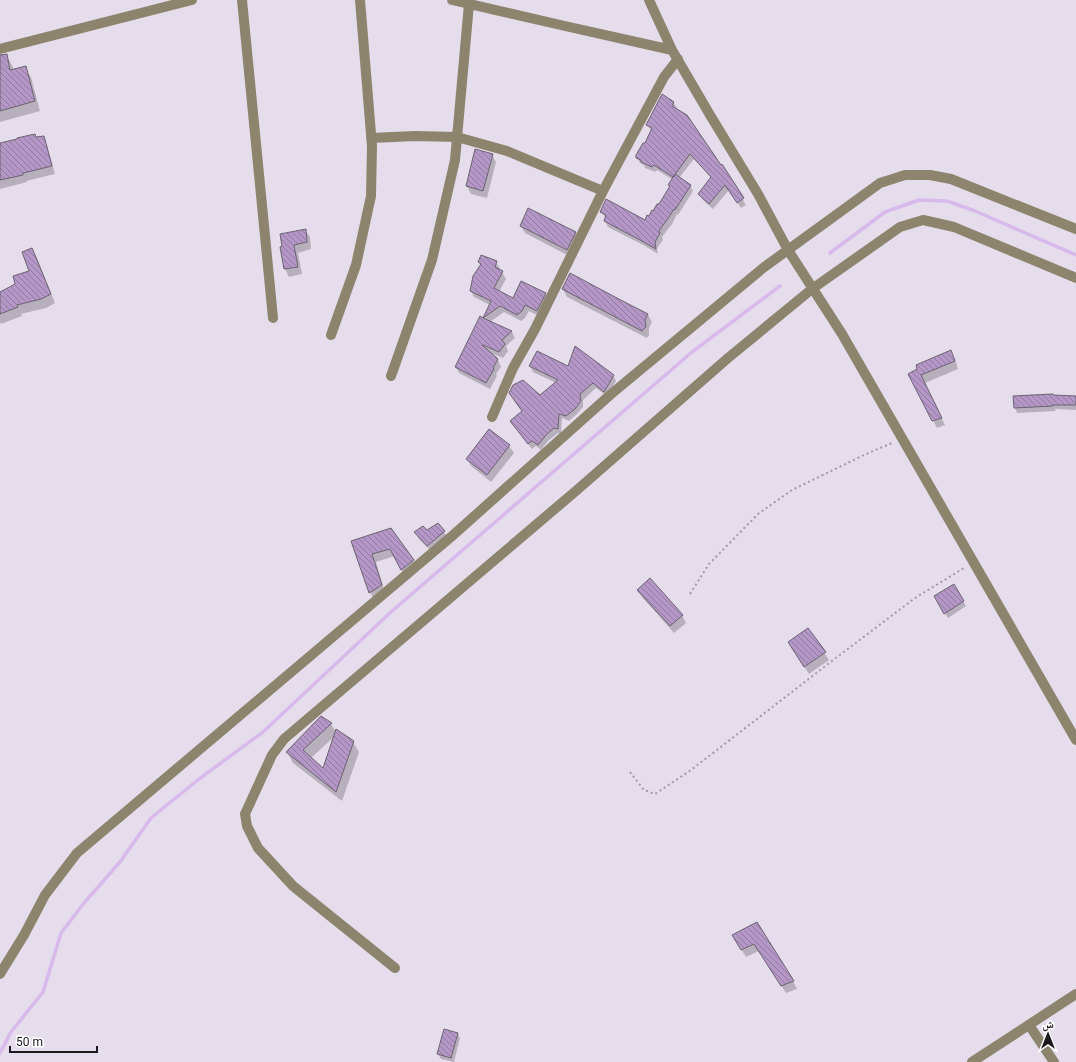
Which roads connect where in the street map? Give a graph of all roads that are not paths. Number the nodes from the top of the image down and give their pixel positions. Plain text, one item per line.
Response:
1 (192, 0) edge
2 (242, 0) edge
3 (360, 0) edge
4 (452, 0) edge
5 (651, 1) edge
6 (469, 4) junction
7 (0, 49) edge
8 (672, 50) junction
9 (678, 59) junction
10 (457, 137) junction
11 (371, 138) junction
12 (603, 191) junction
13 (1076, 229) edge
14 (788, 250) junction
15 (1076, 278) edge
16 (812, 289) junction
17 (273, 318) dead end
18 (331, 335) dead end
19 (391, 376) dead end
20 (492, 417) dead end
21 (1076, 740) edge
22 (395, 968) dead end
23 (0, 974) edge
24 (1076, 994) edge
25 (1029, 1025) junction
26 (972, 1062) edge
27 (1054, 1062) edge

1 - 7 street
2 - 17 street
3 - 11 street
4 - 6 street
5 - 8 street
6 - 8 street
6 - 10 street
8 - 9 street
9 - 12 street
9 - 14 street
10 - 11 street
10 - 12 street
10 - 19 street
11 - 18 street
12 - 20 street
13 - 14 street
14 - 16 street
14 - 23 street
15 - 16 street
16 - 21 street
16 - 22 street
24 - 25 street
25 - 26 street
25 - 27 street

